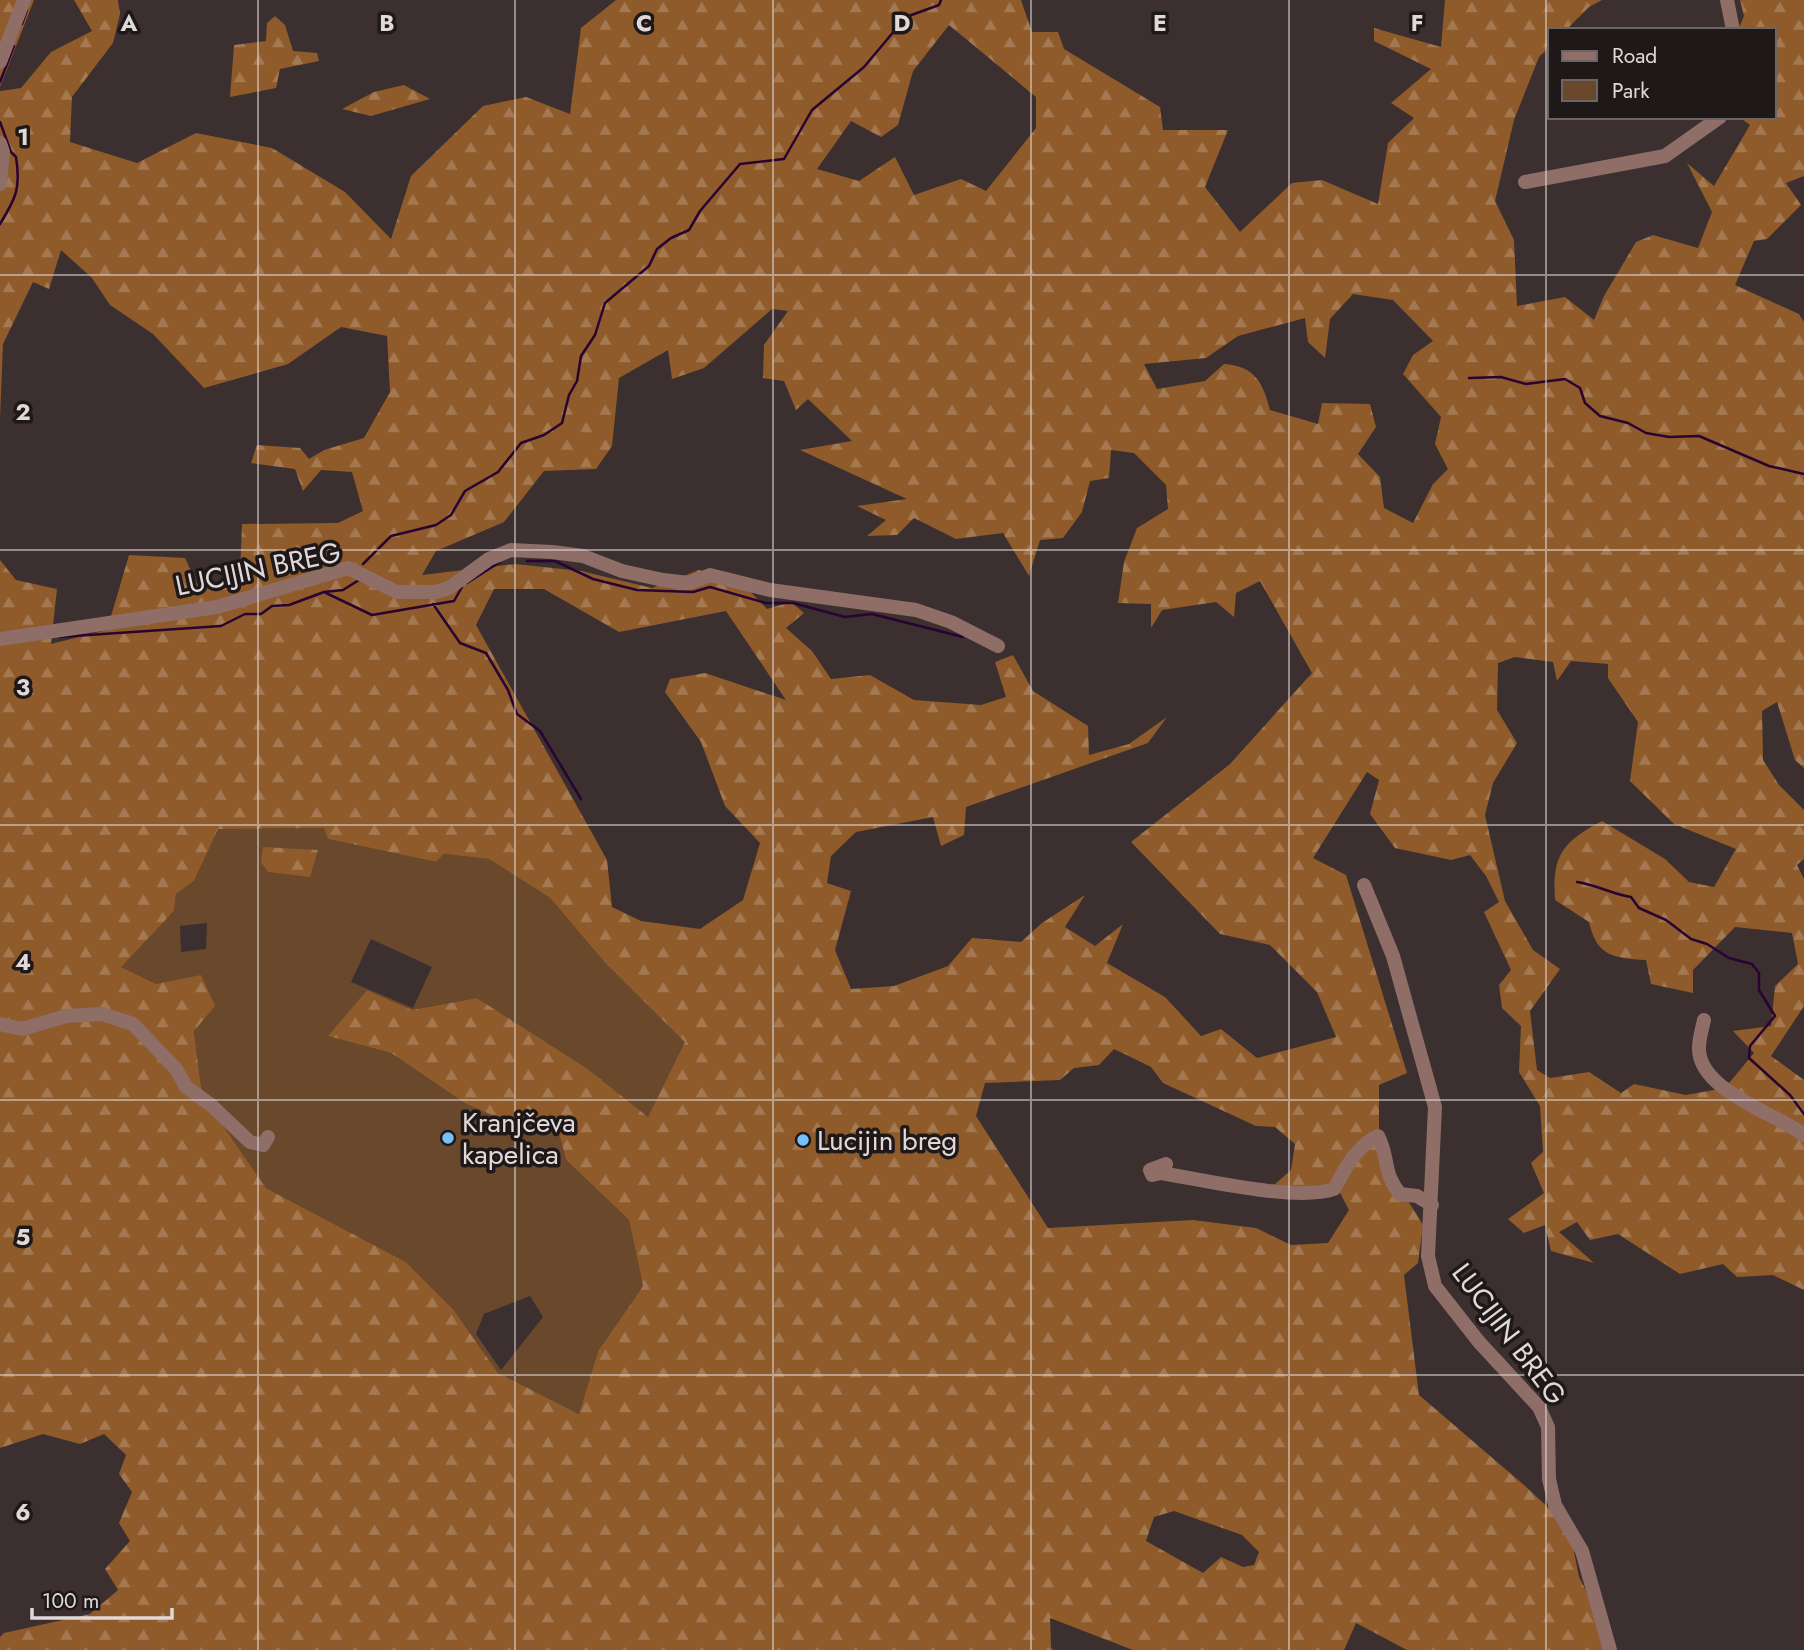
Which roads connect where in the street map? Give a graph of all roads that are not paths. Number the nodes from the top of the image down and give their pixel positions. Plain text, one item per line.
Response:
1 (24, 0) edge
2 (1727, 0) edge
3 (1734, 28) edge
4 (0, 62) edge
5 (1717, 119) edge
6 (0, 142) edge
7 (1525, 182) dead end
8 (0, 184) edge
9 (0, 639) edge
10 (998, 646) dead end
11 (1364, 885) dead end
12 (1704, 1020) dead end
13 (0, 1024) edge
14 (1804, 1135) edge
15 (268, 1137) dead end
16 (1166, 1164) dead end
17 (1433, 1205) junction
18 (1610, 1650) edge

1 - 4 street
2 - 3 street
5 - 7 street
6 - 8 street
9 - 10 street, LUCIJIN BREG
11 - 17 street, LUCIJIN BREG
12 - 14 street
13 - 15 street
16 - 17 street
17 - 18 street, LUCIJIN BREG

